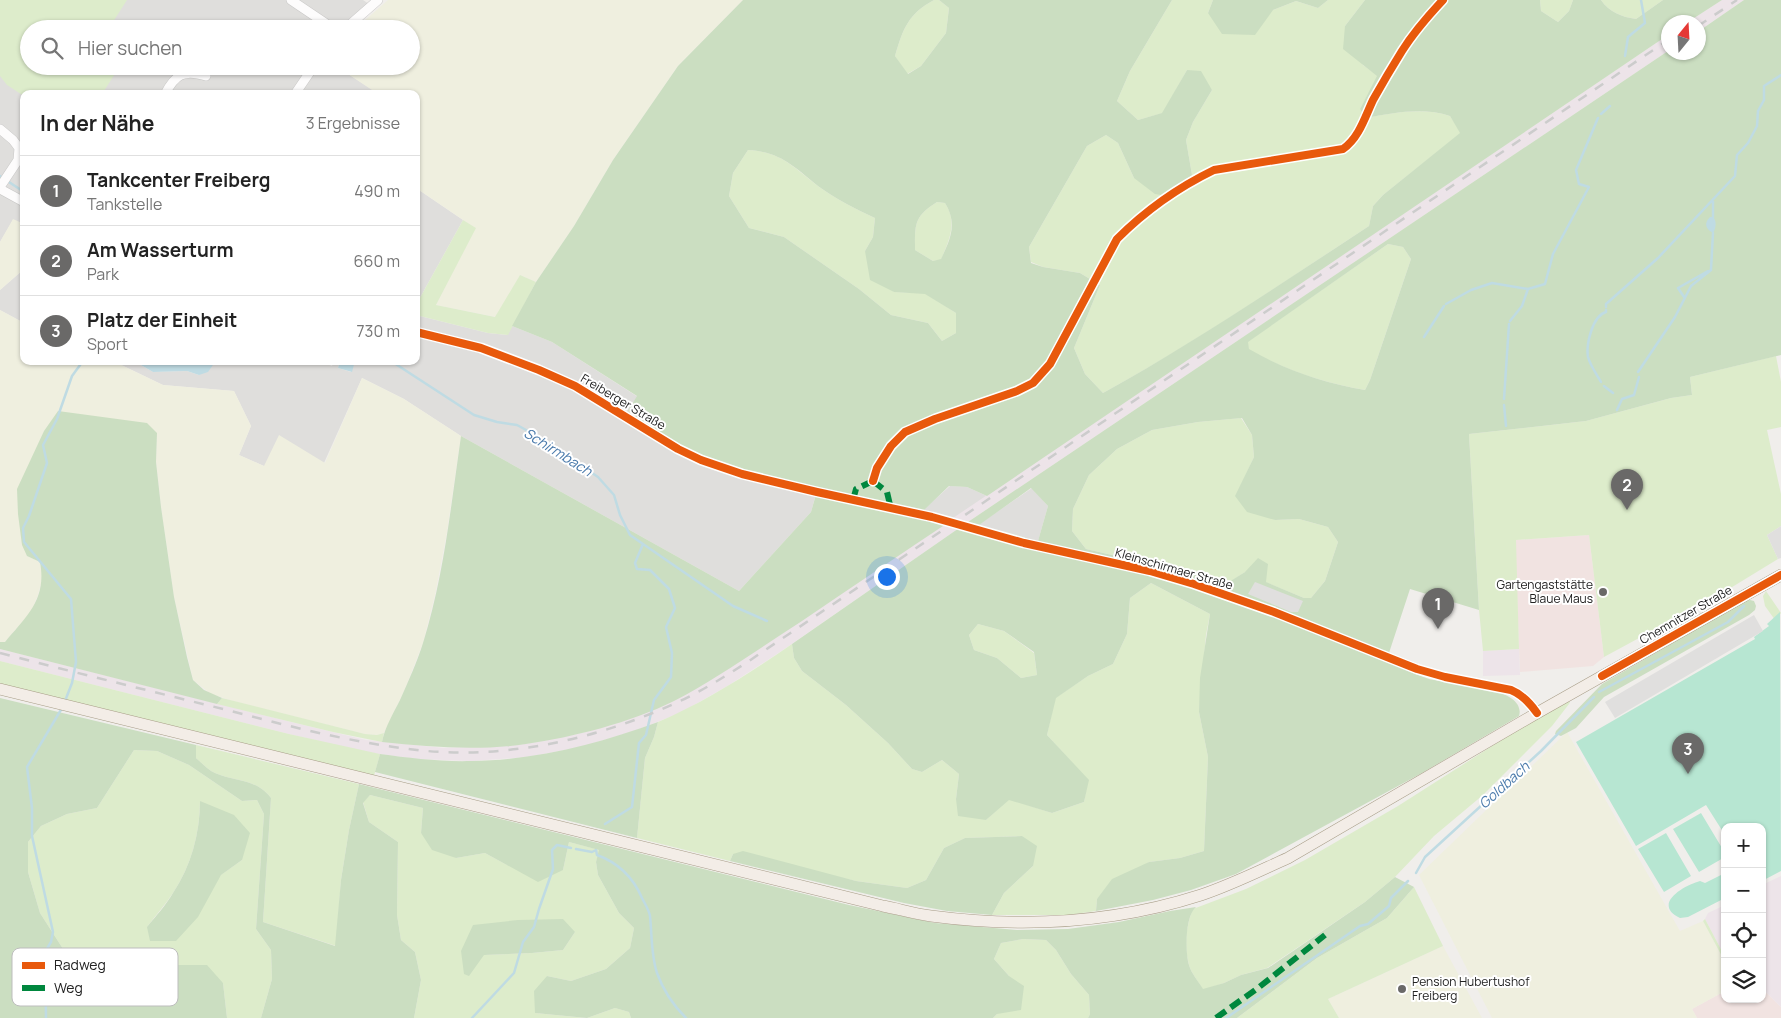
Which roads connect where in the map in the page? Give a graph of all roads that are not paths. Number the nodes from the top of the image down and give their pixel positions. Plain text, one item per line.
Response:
1 (291, 0) edge
2 (378, 0) edge
3 (321, 20) edge
4 (355, 20) edge
5 (178, 75) edge
6 (203, 75) edge
7 (308, 75) edge
8 (206, 76) dead end
9 (167, 90) edge
10 (299, 90) edge
11 (0, 129) edge
12 (3, 184) edge
13 (20, 199) edge
14 (420, 333) edge
15 (817, 492) joint
16 (1781, 575) edge
17 (0, 689) edge
18 (1537, 713) junction

1 - 3 street
2 - 4 street
5 - 9 street
6 - 8 street
7 - 10 street
11 - 12 street
12 - 13 street
14 - 15 street, Freiberger Straße
15 - 18 street, Kleinschirmaer Straße
16 - 18 main road, Chemnitzer Straße
17 - 18 main road, Chemnitzer Straße

